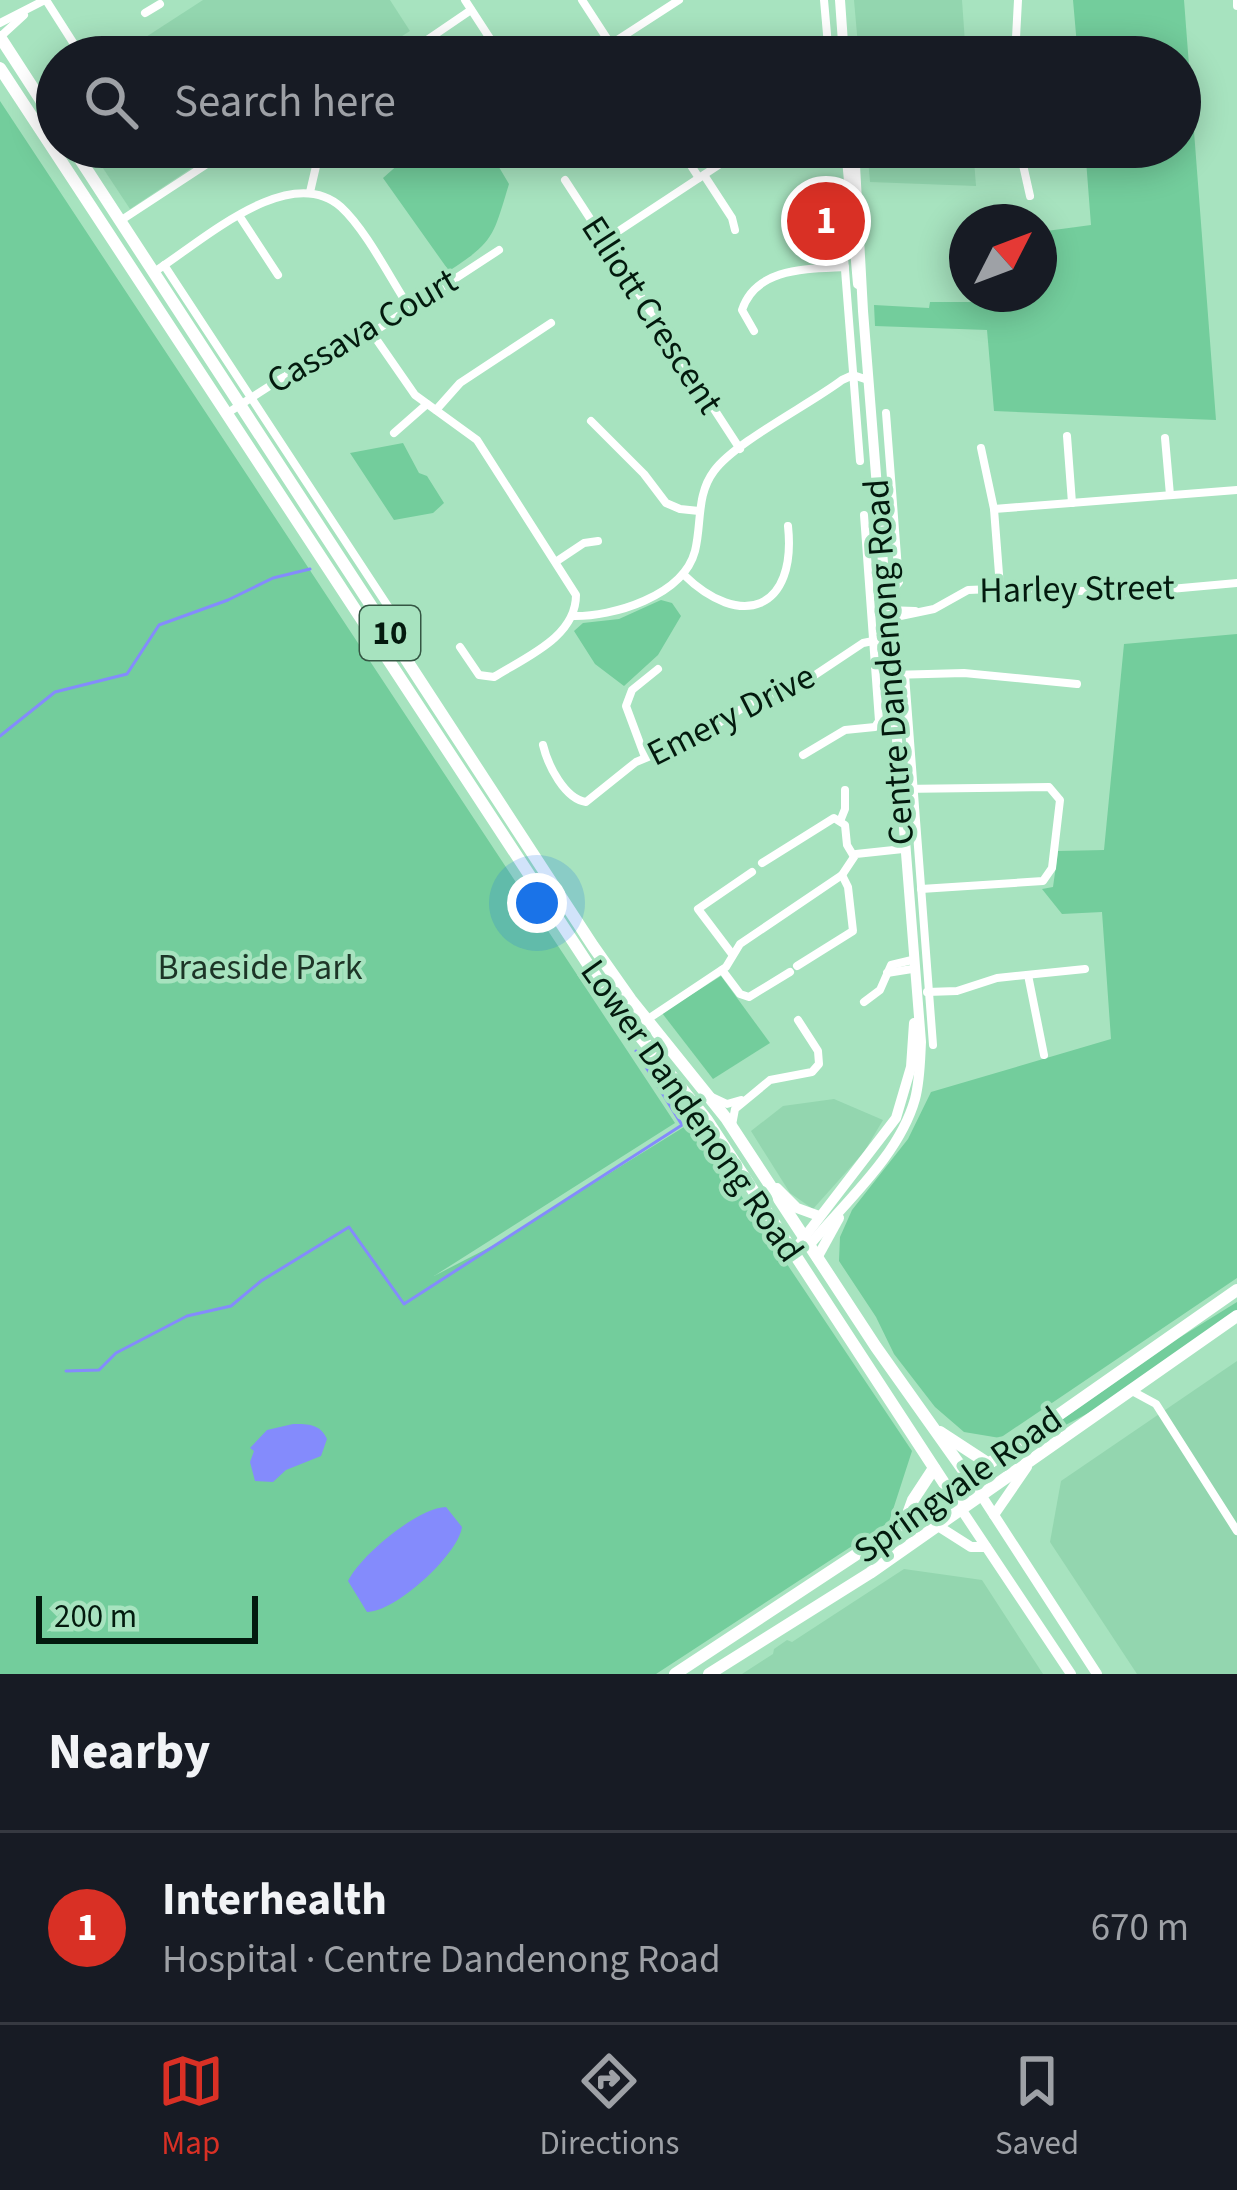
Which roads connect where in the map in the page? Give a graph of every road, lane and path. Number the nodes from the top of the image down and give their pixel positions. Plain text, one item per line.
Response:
1 (45, 0) edge
2 (465, 0) edge
3 (582, 0) edge
4 (679, 0) edge
5 (824, 0) edge
6 (840, 0) edge
7 (1018, 0) edge
8 (29, 10) junction
9 (471, 10) junction
10 (0, 23) edge
11 (70, 36) edge
12 (433, 36) edge
13 (488, 36) edge
14 (606, 36) edge
15 (623, 36) edge
16 (827, 36) edge
17 (843, 36) edge
18 (1016, 36) edge
19 (0, 37) edge
20 (2, 76) edge
21 (36, 93) edge
22 (36, 127) edge
23 (63, 168) edge
24 (86, 168) edge
25 (200, 168) edge
26 (316, 168) edge
27 (696, 168) edge
28 (714, 168) edge
29 (849, 168) edge
30 (852, 168) edge
31 (1024, 168) edge
32 (702, 176) junction
33 (565, 180) dead end
34 (848, 183) junction
35 (310, 192) junction
36 (1030, 196) dead end
37 (240, 217) junction
38 (120, 221) junction
39 (735, 230) dead end
40 (604, 240) junction
41 (499, 250) dead end
42 (845, 266) junction
43 (159, 269) junction
44 (278, 275) dead end
45 (409, 308) junction
46 (863, 311) junction
47 (551, 323) dead end
48 (754, 331) dead end
49 (372, 333) junction
50 (854, 380) junction
51 (868, 380) junction
52 (246, 401) junction
53 (431, 407) junction
54 (886, 413) dead end
55 (226, 414) junction
56 (591, 421) dead end
57 (886, 428) junction
58 (872, 429) junction
59 (394, 433) dead end
60 (1067, 436) dead end
61 (1166, 438) dead end
62 (981, 448) dead end
63 (740, 449) junction
64 (860, 461) dead end
65 (1237, 490) edge
66 (1170, 495) junction
67 (1072, 503) junction
68 (994, 508) junction
69 (699, 511) junction
70 (864, 515) dead end
71 (788, 526) dead end
72 (598, 542) dead end
73 (556, 561) junction
74 (682, 574) junction
75 (1237, 583) edge
76 (1000, 587) junction
77 (885, 610) junction
78 (573, 613) junction
79 (393, 638) junction
80 (888, 638) junction
81 (873, 639) junction
82 (460, 647) dead end
83 (658, 669) dead end
84 (901, 678) junction
85 (1077, 684) dead end
86 (544, 745) dead end
87 (803, 755) dead end
88 (646, 757) junction
89 (1070, 781) dead end
90 (914, 788) junction
91 (899, 789) junction
92 (845, 790) dead end
93 (1057, 792) junction
94 (841, 820) junction
95 (903, 849) junction
96 (853, 855) junction
97 (762, 863) dead end
98 (752, 872) dead end
99 (842, 875) junction
100 (921, 889) junction
101 (732, 954) junction
102 (912, 964) junction
103 (1085, 969) dead end
104 (722, 970) junction
105 (1028, 975) junction
106 (914, 992) junction
107 (928, 992) junction
108 (864, 1002) dead end
109 (916, 1014) junction
110 (646, 1019) junction
111 (799, 1020) dead end
112 (933, 1045) dead end
113 (1045, 1055) dead end
114 (710, 1096) junction
115 (742, 1100) junction
116 (732, 1127) junction
117 (765, 1178) junction
118 (819, 1216) junction
119 (810, 1247) junction
120 (795, 1255) junction
121 (1237, 1291) edge
122 (1237, 1316) edge
123 (1155, 1373) junction
124 (1131, 1390) junction
125 (1156, 1405) junction
126 (934, 1428) junction
127 (1033, 1459) junction
128 (989, 1464) junction
129 (934, 1468) junction
130 (969, 1478) junction
131 (950, 1492) junction
132 (980, 1495) junction
133 (961, 1509) junction
134 (994, 1515) junction
135 (904, 1523) junction
136 (938, 1526) junction
137 (1237, 1531) edge
138 (986, 1547) junction
139 (1097, 1672) edge
140 (675, 1674) edge
141 (709, 1674) edge
142 (1071, 1674) edge

1 - 8 street
1 - 11 street
2 - 9 street
3 - 14 street
4 - 15 street
5 - 16 street
6 - 17 main road
7 - 18 street
8 - 10 street
8 - 19 street
9 - 12 street
9 - 13 street
19 - 21 highway
20 - 22 highway, Lower Dandenong Road / 10
23 - 55 highway, Lower Dandenong Road / 10
24 - 38 highway, Lower Dandenong Road / 10
25 - 38 street
26 - 35 street
27 - 32 street
28 - 32 street
29 - 34 main road, Centre Dandenong Road
30 - 46 main road, Centre Dandenong Road
31 - 36 street
32 - 39 street
32 - 40 street
33 - 40 street, Elliott Crescent
34 - 42 street, Centre Dandenong Road
34 - 46 main road, Centre Dandenong Road
35 - 37 street
35 - 45 street
37 - 43 street
37 - 44 street
38 - 43 highway, Lower Dandenong Road / 10
40 - 63 street, Elliott Crescent
41 - 45 street, Cassava Court
42 - 48 street
42 - 50 street, Centre Dandenong Road
43 - 52 highway, Lower Dandenong Road / 10
45 - 49 street, Cassava Court
46 - 51 main road, Centre Dandenong Road
47 - 53 street
49 - 52 street, Cassava Court
49 - 53 street
50 - 51 street
50 - 63 street
50 - 64 street, Centre Dandenong Road
51 - 58 main road, Centre Dandenong Road
52 - 55 street, Cassava Court
52 - 79 highway, Lower Dandenong Road / 10
52 - 79 street, Lower Dandenong Road
53 - 59 street
53 - 73 street
54 - 57 street
55 - 120 highway, Lower Dandenong Road / 10
56 - 69 street
57 - 58 street
57 - 77 street
58 - 77 main road, Centre Dandenong Road
60 - 67 street
61 - 66 street
62 - 68 street
63 - 69 street
65 - 66 street
66 - 67 street
67 - 68 street
68 - 76 street
69 - 74 street
70 - 81 street, Centre Dandenong Road
71 - 74 street
72 - 73 street
73 - 78 street
74 - 78 street
75 - 76 street, Harley Street
76 - 77 street, Harley Street
77 - 80 main road, Centre Dandenong Road
78 - 82 street
79 - 110 highway, Lower Dandenong Road / 10
80 - 81 street, Emery Drive
80 - 84 main road, Centre Dandenong Road
81 - 87 street, Centre Dandenong Road
81 - 88 street, Emery Drive
83 - 88 street
84 - 85 street
84 - 90 street, Centre Dandenong Road
84 - 91 main road, Centre Dandenong Road
86 - 88 street, Emery Drive
89 - 93 street
90 - 91 street
90 - 93 street
90 - 100 street, Centre Dandenong Road
91 - 95 main road, Centre Dandenong Road
92 - 94 street
93 - 100 street
94 - 96 street
94 - 97 street
95 - 96 street
95 - 102 main road, Centre Dandenong Road
96 - 99 street
98 - 101 street
99 - 101 street
99 - 104 street
100 - 107 street, Centre Dandenong Road
101 - 104 street
102 - 106 main road, Centre Dandenong Road
102 - 108 street
103 - 105 street
104 - 110 street
105 - 107 street
105 - 113 street
106 - 107 street
106 - 109 main road, Centre Dandenong Road
107 - 112 street, Centre Dandenong Road
109 - 118 main road, Centre Dandenong Road
109 - 119 main road, Centre Dandenong Road
110 - 114 highway, Lower Dandenong Road / 10
111 - 115 street
114 - 115 street
114 - 116 highway, Lower Dandenong Road / 10
115 - 116 street
116 - 117 highway, Lower Dandenong Road / 10
117 - 118 main road
117 - 119 highway, Lower Dandenong Road / 10
118 - 119 main road, Centre Dandenong Road
119 - 120 main road, Centre Dandenong Road
119 - 126 highway, Lower Dandenong Road / 10
120 - 129 highway, Lower Dandenong Road / 10
121 - 128 highway, Springvale Road
122 - 123 highway, Springvale Road
123 - 124 highway, Springvale Road
123 - 125 street
124 - 125 street
124 - 127 highway, Springvale Road
125 - 137 street
126 - 128 highway
126 - 130 highway, Lower Dandenong Road / 10
127 - 132 highway, Springvale Road
127 - 134 main road
128 - 130 highway, Springvale Road
129 - 131 highway, Lower Dandenong Road / 10
129 - 135 highway
130 - 131 highway, Springvale Road
130 - 132 highway, 10
131 - 133 highway, 10
131 - 135 highway, Springvale Road
132 - 133 highway, Springvale Road
132 - 134 main road, 10
133 - 136 highway, Springvale Road
133 - 138 main road, 10
134 - 139 main road, 10
135 - 140 highway, Springvale Road
136 - 138 main road
136 - 141 highway, Springvale Road
138 - 142 main road, 10

